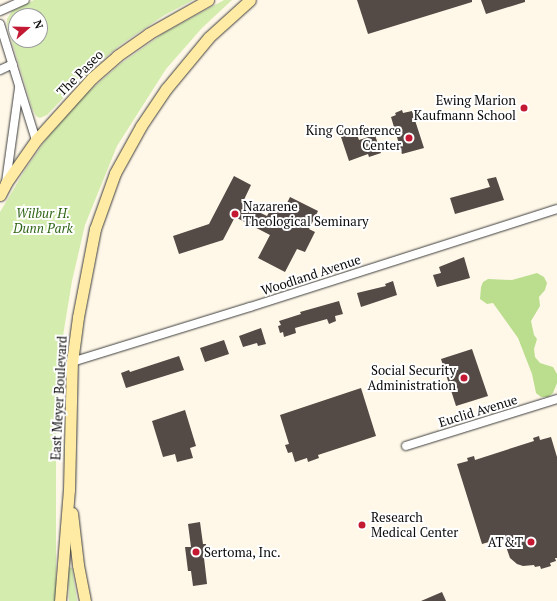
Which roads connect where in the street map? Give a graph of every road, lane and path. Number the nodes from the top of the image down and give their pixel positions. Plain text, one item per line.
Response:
1 (25, 0) edge
2 (208, 0) edge
3 (250, 0) edge
4 (0, 11) edge
5 (0, 24) edge
6 (13, 64) junction
7 (0, 70) edge
8 (19, 86) junction
9 (36, 140) junction
10 (6, 183) junction
11 (0, 196) edge
12 (557, 209) edge
13 (72, 362) junction
14 (557, 399) edge
15 (406, 446) dead end
16 (69, 490) junction
17 (60, 601) edge
18 (85, 601) edge

1 - 4 street
2 - 9 main road, The Paseo
3 - 13 main road, East Meyer Boulevard
5 - 6 street
6 - 7 street
6 - 8 street
8 - 9 street
8 - 10 street
9 - 10 main road, The Paseo
10 - 11 main road, The Paseo
12 - 13 street, Woodland Avenue
13 - 16 main road, East Meyer Boulevard
14 - 15 street, Euclid Avenue
16 - 17 main road, East Meyer Boulevard
16 - 18 main road, East Meyer Boulevard

